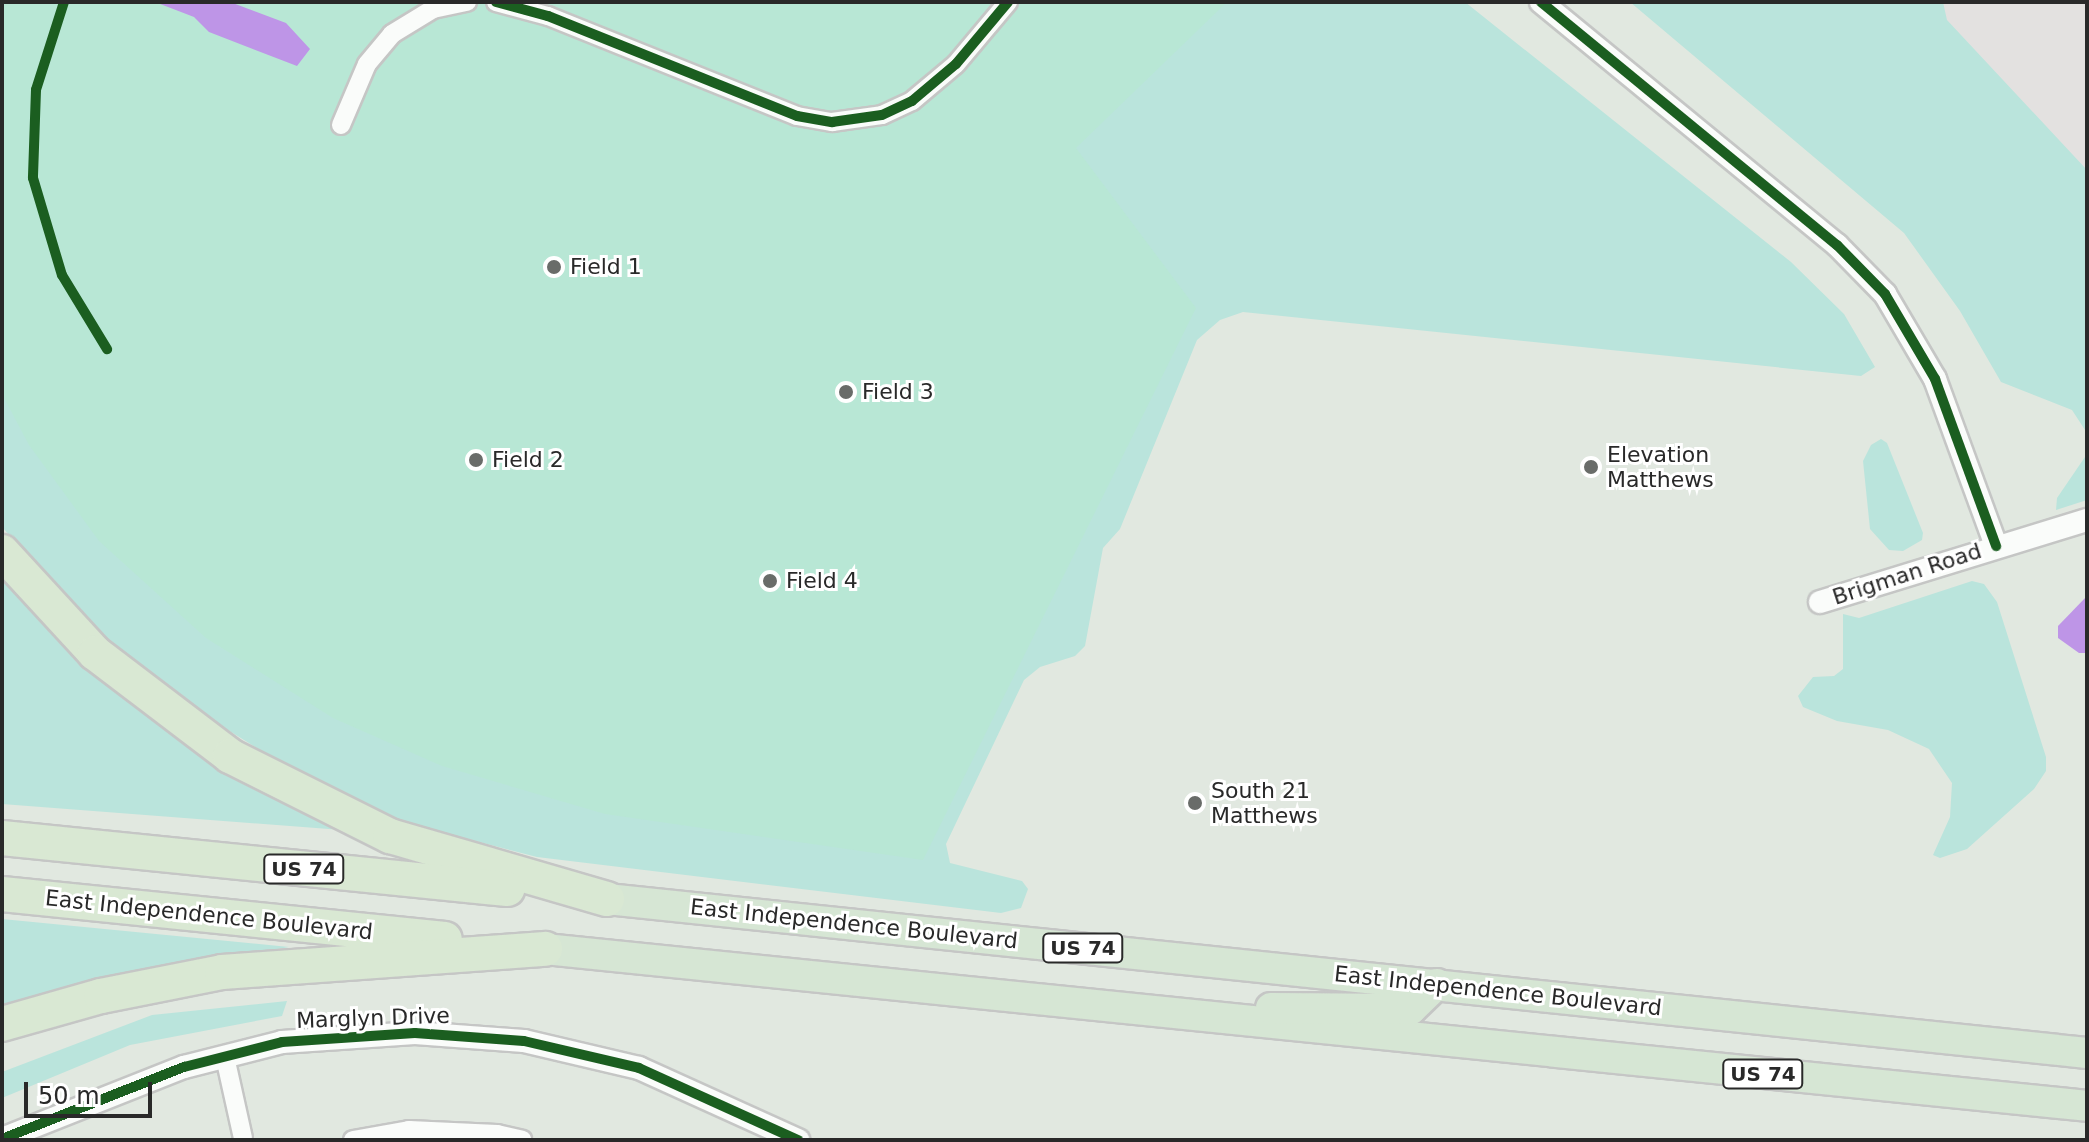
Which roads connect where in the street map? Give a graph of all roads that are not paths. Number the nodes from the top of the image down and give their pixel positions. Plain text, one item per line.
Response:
1 (467, 2) edge
2 (496, 2) edge
3 (1008, 2) edge
4 (1541, 2) edge
5 (341, 125) dead end
6 (2087, 520) edge
7 (1996, 546) junction
8 (2, 552) edge
9 (1820, 602) dead end
10 (2, 838) edge
11 (2, 894) edge
12 (607, 899) junction
13 (545, 949) junction
14 (1437, 984) junction
15 (1177, 1013) junction
16 (2, 1024) edge
17 (2087, 1053) edge
18 (225, 1057) junction
19 (2087, 1106) edge
20 (795, 1138) edge
21 (2, 1139) edge
22 (247, 1139) edge
23 (353, 1140) edge
24 (522, 1140) edge

1 - 5 street
2 - 3 street
4 - 7 street
6 - 7 street, Brigman Road
7 - 9 street, Brigman Road
8 - 12 highway
10 - 12 highway, East Independence Boulevard / US 74
11 - 13 highway, East Independence Boulevard / US 74
12 - 14 highway, East Independence Boulevard / US 74
13 - 15 highway, East Independence Boulevard / US 74
13 - 16 highway
14 - 15 highway
14 - 17 highway, East Independence Boulevard / US 74
15 - 19 highway, East Independence Boulevard / US 74
18 - 20 street, Marglyn Drive
18 - 21 street, Marglyn Drive
18 - 22 street
23 - 24 street

